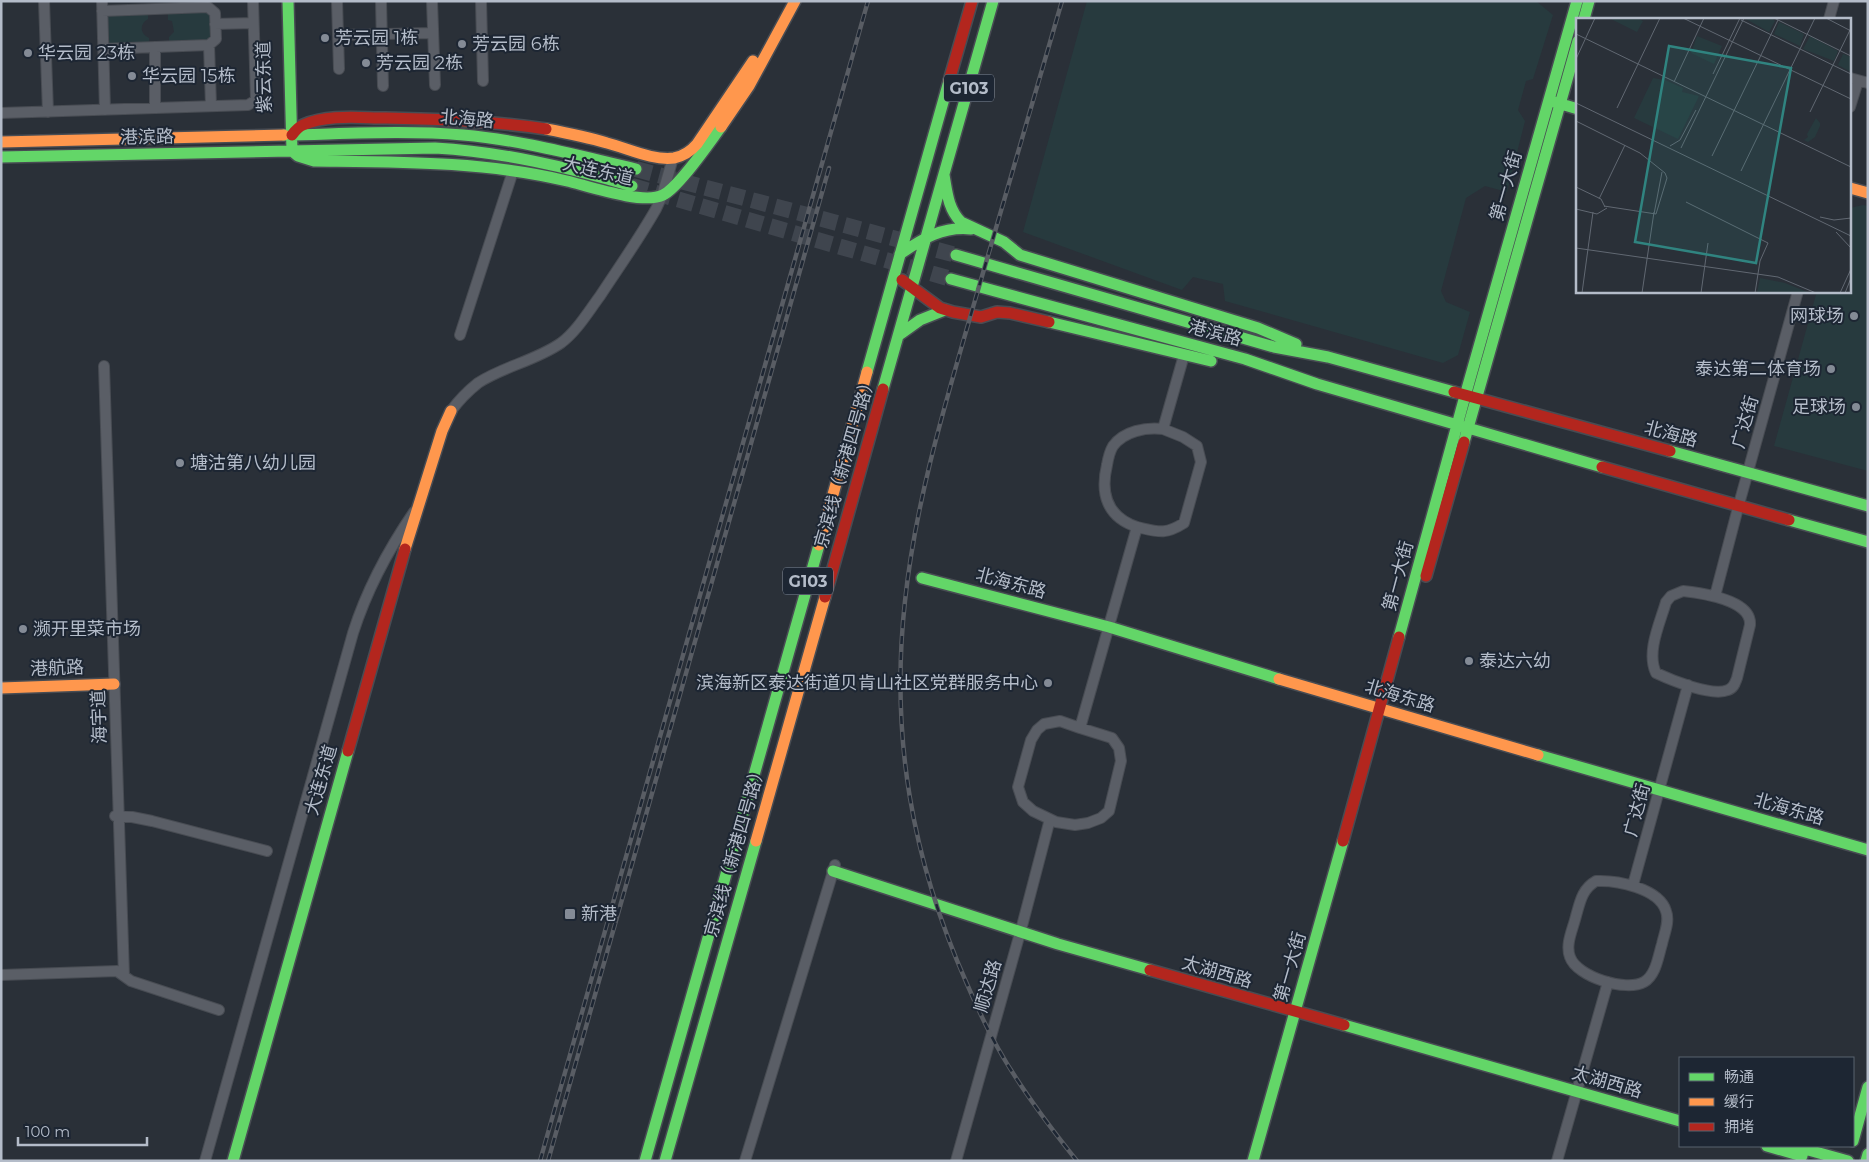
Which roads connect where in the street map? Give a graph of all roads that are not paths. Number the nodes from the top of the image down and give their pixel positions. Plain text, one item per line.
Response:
1 (44, 1) edge
2 (253, 1) edge
3 (280, 1) edge
4 (288, 1) edge
5 (337, 1) edge
6 (381, 1) edge
7 (432, 1) edge
8 (481, 1) edge
9 (786, 1) edge
10 (796, 1) edge
11 (972, 1) edge
12 (993, 1) edge
13 (1577, 1) edge
14 (1589, 1) edge
15 (1834, 1) edge
16 (208, 4) edge
17 (155, 5) edge
18 (102, 6) edge
19 (1584, 18) edge
20 (1829, 18) edge
21 (253, 23) junction
22 (215, 24) junction
23 (434, 32) junction
24 (382, 34) junction
25 (338, 35) junction
26 (209, 45) junction
27 (1576, 45) edge
28 (155, 47) junction
29 (103, 49) junction
30 (339, 69) dead end
31 (1859, 81) edge
32 (484, 82) dead end
33 (436, 85) dead end
34 (383, 86) dead end
35 (1852, 101) edge
36 (1554, 102) junction
37 (211, 106) junction
38 (155, 108) junction
39 (1576, 108) edge
40 (105, 110) junction
41 (48, 112) junction
42 (1, 113) edge
43 (287, 135) junction
44 (1, 142) edge
45 (288, 151) junction
46 (1, 157) edge
47 (669, 158) junction
48 (636, 169) tunnel mouth
49 (513, 171) junction
50 (944, 175) junction
51 (632, 186) tunnel mouth
52 (1852, 189) edge
53 (1868, 193) edge
54 (658, 197) junction
55 (978, 230) junction
56 (926, 236) junction
57 (900, 254) junction
58 (956, 255) tunnel mouth
59 (894, 274) junction
60 (951, 279) tunnel mouth
61 (912, 288) junction
62 (1798, 292) edge
63 (945, 310) junction
64 (460, 335) dead end
65 (899, 335) junction
66 (1184, 355) junction
67 (1328, 357) junction
68 (102, 366) dead end
69 (1318, 384) junction
70 (1470, 397) junction
71 (451, 411) joint
72 (1462, 428) junction
73 (1163, 429) junction
74 (1748, 473) junction
75 (422, 501) junction
76 (1739, 504) junction
77 (1868, 506) edge
78 (1137, 527) junction
79 (1868, 542) edge
80 (922, 578) dead end
81 (1715, 596) junction
82 (1109, 627) junction
83 (112, 682) junction
84 (1, 683) edge
85 (1688, 685) junction
86 (1, 688) edge
87 (1384, 710) junction
88 (1080, 728) junction
89 (1659, 791) junction
90 (117, 816) junction
91 (1053, 821) junction
92 (1868, 850) edge
93 (268, 851) dead end
94 (834, 868) joint
95 (1633, 885) junction
96 (1023, 930) junction
97 (1, 975) edge
98 (122, 975) junction
99 (1608, 982) junction
100 (220, 1010) dead end
101 (1299, 1010) junction
102 (1868, 1086) edge
103 (1577, 1088) junction
104 (1679, 1114) edge
105 (1679, 1121) edge
106 (1854, 1137) edge
107 (1771, 1147) edge
108 (1798, 1147) edge
109 (1851, 1147) edge
110 (1868, 1154) edge
111 (204, 1161) edge
112 (233, 1161) edge
113 (645, 1161) edge
114 (666, 1161) edge
115 (745, 1161) edge
116 (956, 1161) edge
117 (961, 1161) edge
118 (1253, 1161) edge
119 (1261, 1161) edge
120 (1557, 1161) edge
121 (1820, 1161) edge
122 (1847, 1161) edge
123 (1866, 1161) edge

1 - 41 street
2 - 21 street
3 - 43 main road, 紫云东道
4 - 43 main road, 紫云东道
5 - 25 street
6 - 24 street
7 - 23 street
8 - 32 street
9 - 47 main road
10 - 54 main road
11 - 57 main road, 京滨线（新港四号路） / G103
12 - 50 main road, 京滨线（新港四号路） / G103
13 - 36 main road, 第一大街
14 - 19 main road
15 - 20 street
16 - 17 street
16 - 22 street
17 - 18 street
18 - 29 street
21 - 22 street
21 - 37 street
22 - 26 street
23 - 24 street
23 - 33 street
24 - 25 street
24 - 34 street
25 - 30 street
26 - 28 street
26 - 37 street
27 - 36 main road, 第一大街
28 - 29 street
28 - 38 street
29 - 40 street
31 - 35 street
36 - 39 main road
36 - 70 main road, 第一大街
37 - 38 street
38 - 40 street
40 - 41 street
41 - 42 street
43 - 44 main road, 港滨路
43 - 45 main road, 紫云东道
43 - 47 main road, 大连东道
43 - 48 main road, 北海路
45 - 46 main road, 港滨路
45 - 49 main road, 大连东道
45 - 51 main road, 北海路
47 - 54 street
49 - 54 main road, 大连东道
49 - 64 street
50 - 55 main road
50 - 56 main road, 京滨线（新港四号路） / G103
52 - 53 main road
54 - 71 street
55 - 56 main road
55 - 67 main road
56 - 57 main road
56 - 61 main road, 京滨线（新港四号路） / G103
57 - 59 main road, 京滨线（新港四号路） / G103
58 - 67 main road
59 - 61 main road
59 - 113 main road, 京滨线（新港四号路） / G103
60 - 69 main road, 港滨路
61 - 63 main road
61 - 65 main road, 京滨线（新港四号路） / G103
62 - 74 street, 广达街
63 - 65 main road
63 - 66 main road
65 - 114 main road, 京滨线（新港四号路） / G103
66 - 69 main road
66 - 73 street
67 - 70 main road, 北海路
68 - 83 street, 海宇道
69 - 72 main road, 港滨路
70 - 72 main road, 第一大街
70 - 74 main road, 北海路
71 - 75 main road, 大连东道
72 - 76 main road
72 - 87 main road, 第一大街
73 - 78 street
73 - 78 street
74 - 76 street, 广达街
74 - 77 main road, 北海路
75 - 111 street
75 - 112 main road, 大连东道
76 - 79 main road
76 - 81 street, 广达街
78 - 82 street
80 - 82 main road, 北海东路
81 - 85 street
81 - 85 street
82 - 87 main road, 北海东路
82 - 88 street
83 - 84 main road, 港航路
83 - 86 main road, 港航路
83 - 90 street, 海宇道
85 - 89 street, 广达街
87 - 89 main road, 北海东路
87 - 101 main road, 第一大街
88 - 91 street
88 - 91 street
89 - 92 main road, 北海东路
89 - 95 street, 广达街
90 - 93 street
90 - 98 street, 海宇道
91 - 96 street, 顺达路
94 - 96 main road, 太湖西路
94 - 115 street
95 - 99 street
95 - 99 street
96 - 101 main road, 太湖西路
96 - 116 street, 顺达路
96 - 117 street, 顺达路
97 - 98 street
98 - 100 street
99 - 103 street
101 - 103 main road, 太湖西路
101 - 118 main road, 第一大街
101 - 119 main road, 第一大街
102 - 106 main road
103 - 104 main road, 太湖西路
103 - 105 main road, 太湖西路
103 - 120 street
107 - 121 main road
108 - 122 main road
109 - 122 main road
110 - 123 main road

